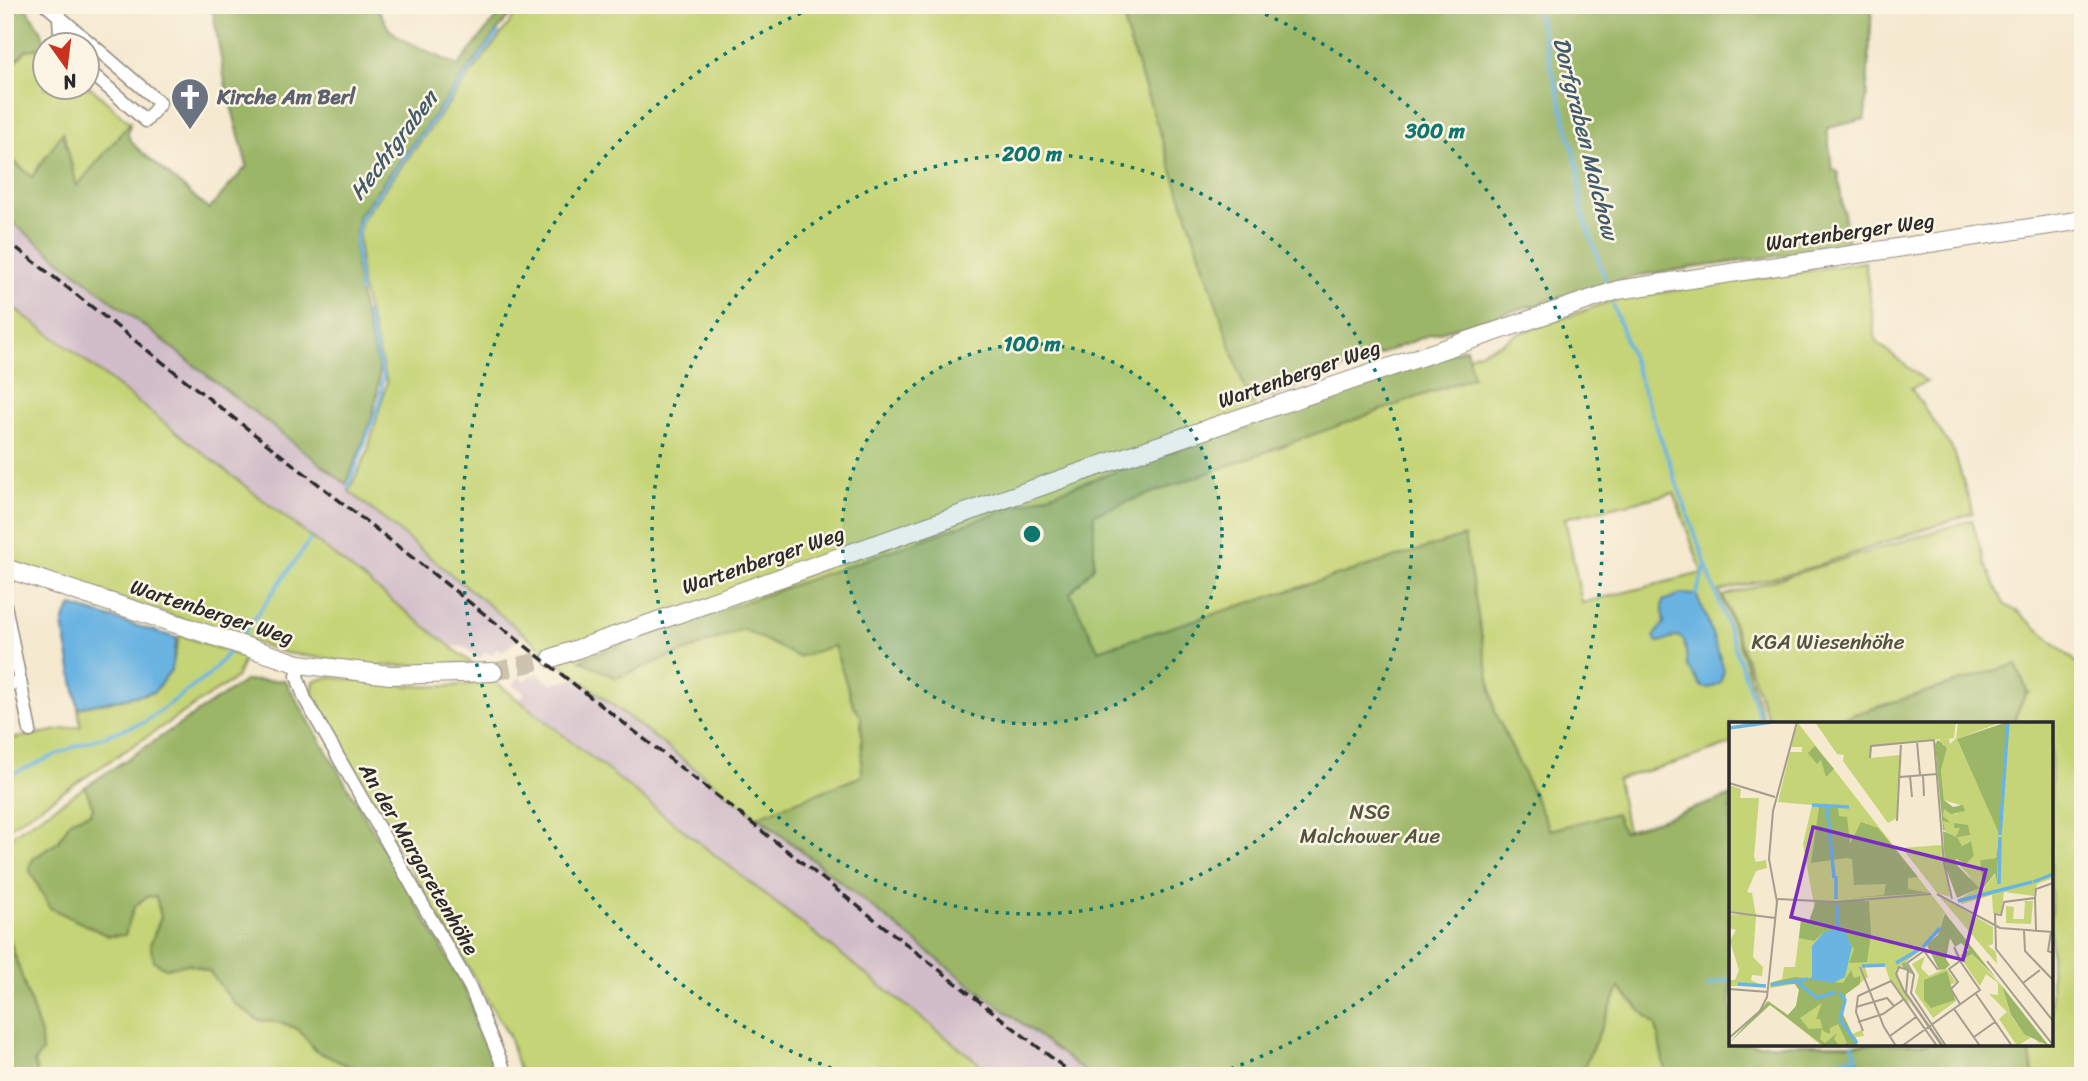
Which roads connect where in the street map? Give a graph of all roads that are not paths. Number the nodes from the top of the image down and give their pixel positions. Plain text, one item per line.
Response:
1 (46, 5) edge
2 (59, 16) junction
3 (60, 32) edge
4 (78, 32) edge
5 (102, 53) edge
6 (102, 82) edge
7 (2083, 220) edge
8 (7, 575) edge
9 (5, 605) edge
10 (552, 658) tunnel mouth
11 (299, 664) junction
12 (493, 672) tunnel mouth
13 (20, 682) junction
14 (5, 685) edge
15 (30, 731) dead end
16 (507, 1076) edge

1 - 2 street
2 - 3 street
2 - 4 street
5 - 6 street
7 - 10 main road, Wartenberger Weg
8 - 11 main road, Wartenberger Weg
9 - 13 street
11 - 12 main road, Wartenberger Weg
11 - 16 street, An der Margaretenhöhe
13 - 14 street
13 - 15 street

